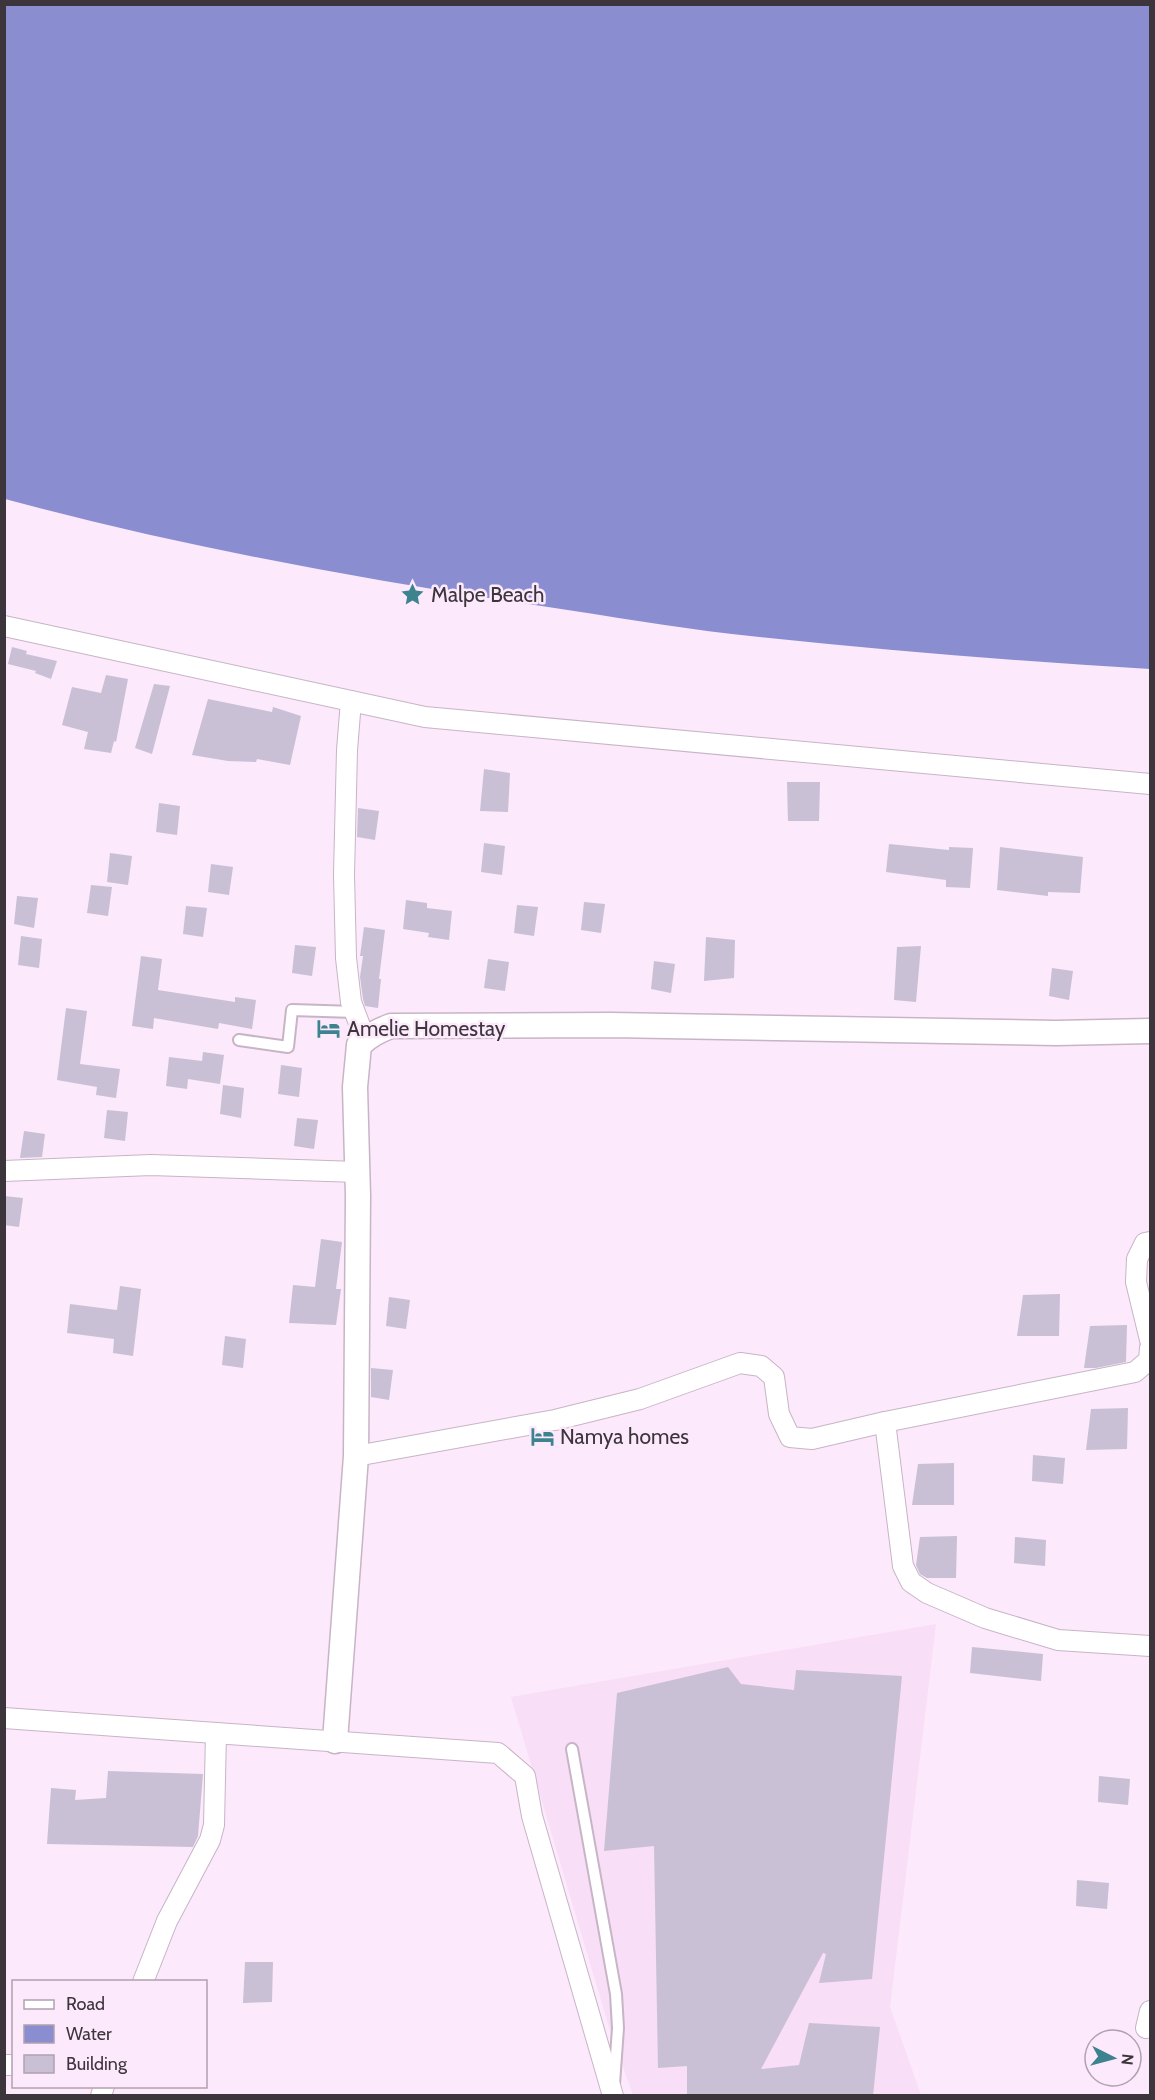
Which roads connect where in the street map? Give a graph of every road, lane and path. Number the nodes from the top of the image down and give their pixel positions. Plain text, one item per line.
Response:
1 (4, 626) edge
2 (351, 701) junction
3 (1150, 784) edge
4 (355, 1012) junction
5 (1150, 1031) edge
6 (365, 1039) junction
7 (239, 1041) dead end
8 (4, 1171) edge
9 (357, 1172) junction
10 (1150, 1242) edge
11 (1150, 1340) edge
12 (1150, 1347) edge
13 (885, 1422) junction
14 (356, 1456) junction
15 (1150, 1646) edge
16 (4, 1718) edge
17 (216, 1733) junction
18 (335, 1741) junction
19 (572, 1749) dead end
20 (144, 1980) edge
21 (613, 2096) edge

1 - 2 street
2 - 3 street
2 - 4 street
4 - 6 street
4 - 7 lane
5 - 6 street
6 - 9 street
8 - 9 street
9 - 14 street
10 - 11 street
12 - 13 street
13 - 14 street
13 - 15 street
14 - 18 street
16 - 17 street
17 - 18 street
17 - 20 street
18 - 21 street
19 - 21 lane

